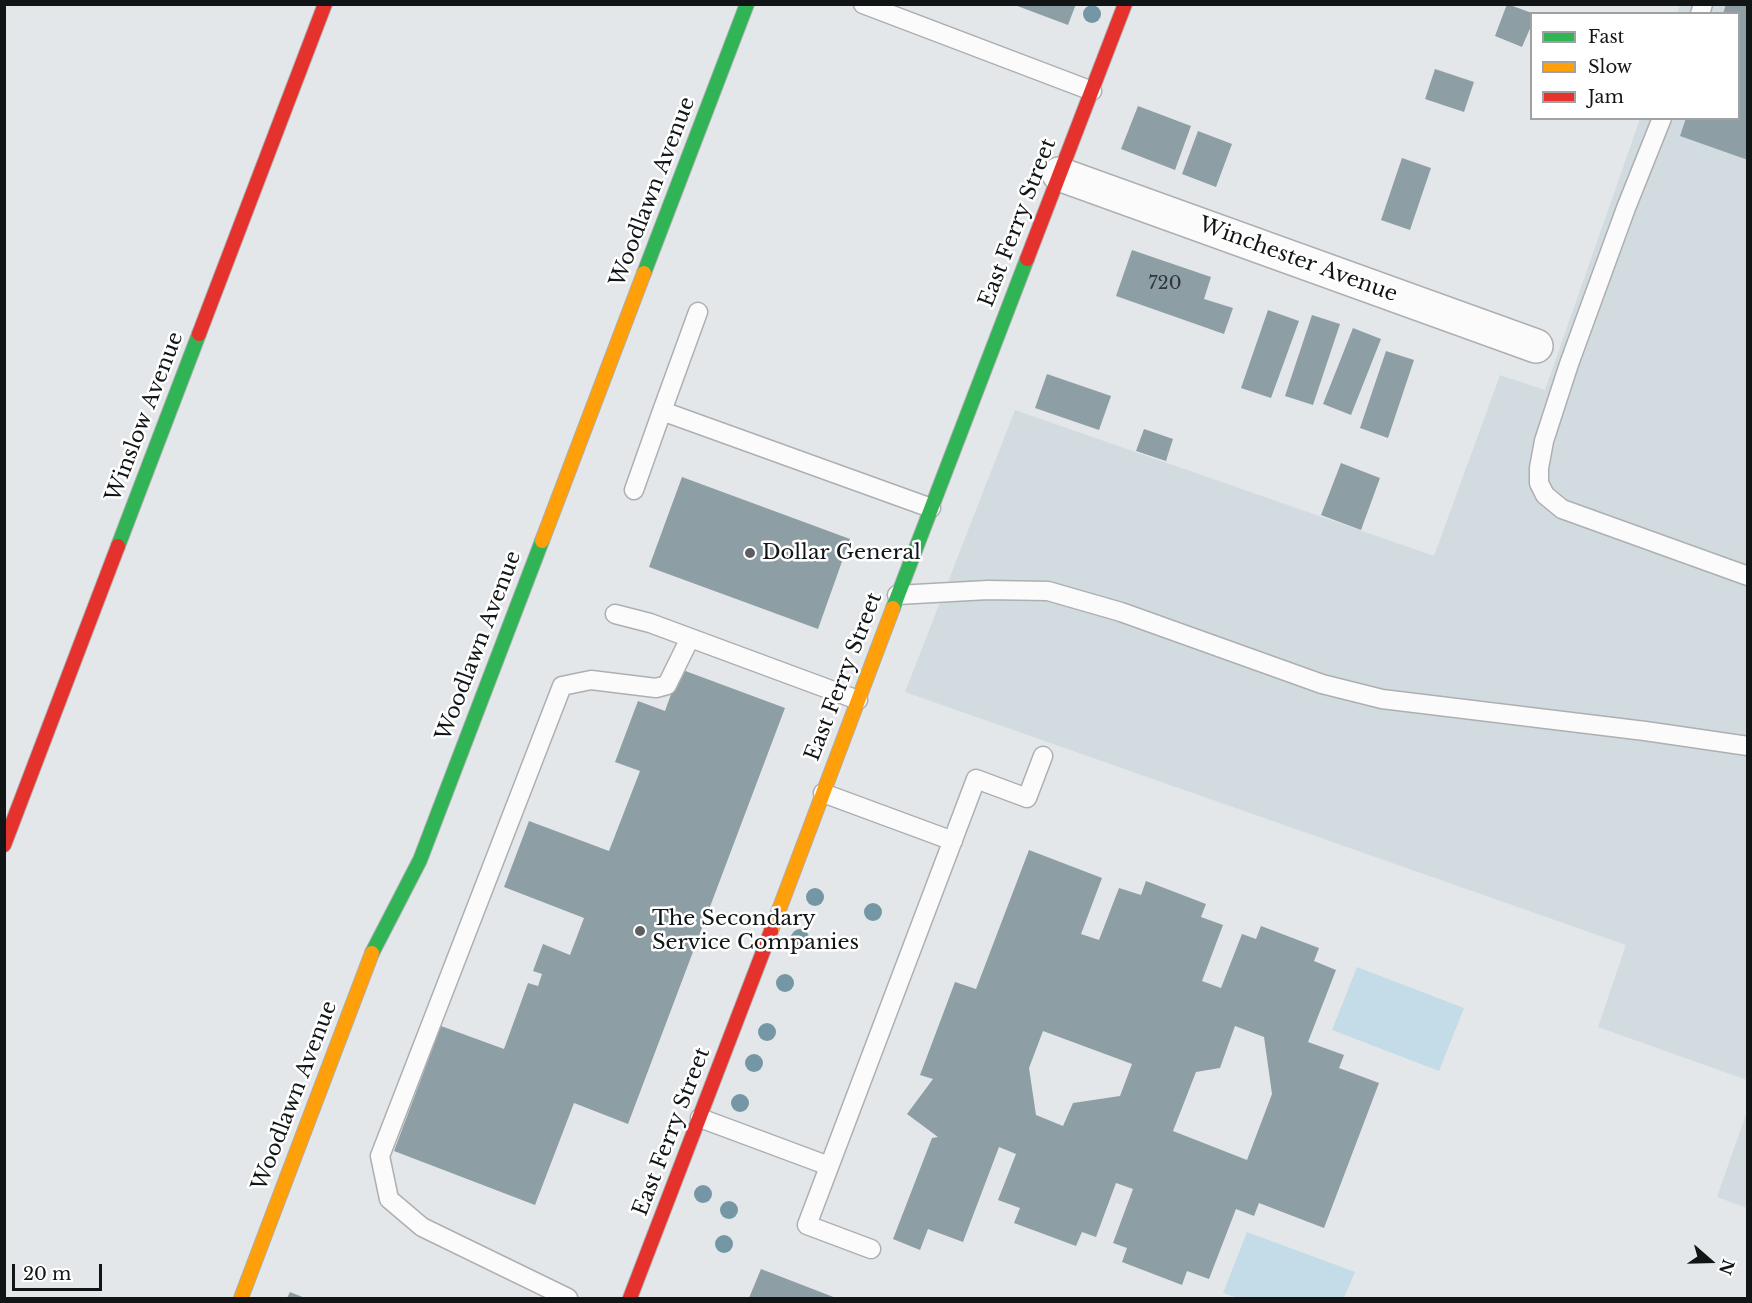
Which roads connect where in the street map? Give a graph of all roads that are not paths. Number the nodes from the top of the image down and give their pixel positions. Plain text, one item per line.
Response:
1 (325, 4) edge
2 (747, 4) edge
3 (863, 4) edge
4 (1125, 4) edge
5 (1092, 91) junction
6 (1661, 120) edge
7 (1059, 174) junction
8 (698, 312) dead end
9 (1536, 346) dead end
10 (662, 411) junction
11 (634, 490) dead end
12 (931, 508) junction
13 (1748, 576) edge
14 (897, 596) junction
15 (615, 614) dead end
16 (690, 638) junction
17 (858, 700) junction
18 (1748, 746) edge
19 (1043, 756) dead end
20 (823, 793) junction
21 (953, 841) junction
22 (4, 845) edge
23 (700, 1118) junction
24 (829, 1166) junction
25 (871, 1249) dead end
26 (241, 1299) edge
27 (568, 1299) edge
28 (630, 1299) edge

1 - 22 street, Winslow Avenue
2 - 26 street, Woodlawn Avenue
3 - 5 lane
4 - 5 street, East Ferry Street
5 - 7 street, East Ferry Street
6 - 13 lane
7 - 9 street, Winchester Avenue
7 - 12 street, East Ferry Street
8 - 10 lane
10 - 11 lane
10 - 12 lane
12 - 14 street, East Ferry Street
14 - 17 street, East Ferry Street
14 - 18 lane
15 - 16 lane
16 - 17 lane
16 - 27 lane
17 - 20 street, East Ferry Street
19 - 21 lane
20 - 21 lane
20 - 23 street, East Ferry Street
21 - 24 lane
23 - 24 lane
23 - 28 street, East Ferry Street
24 - 25 lane

